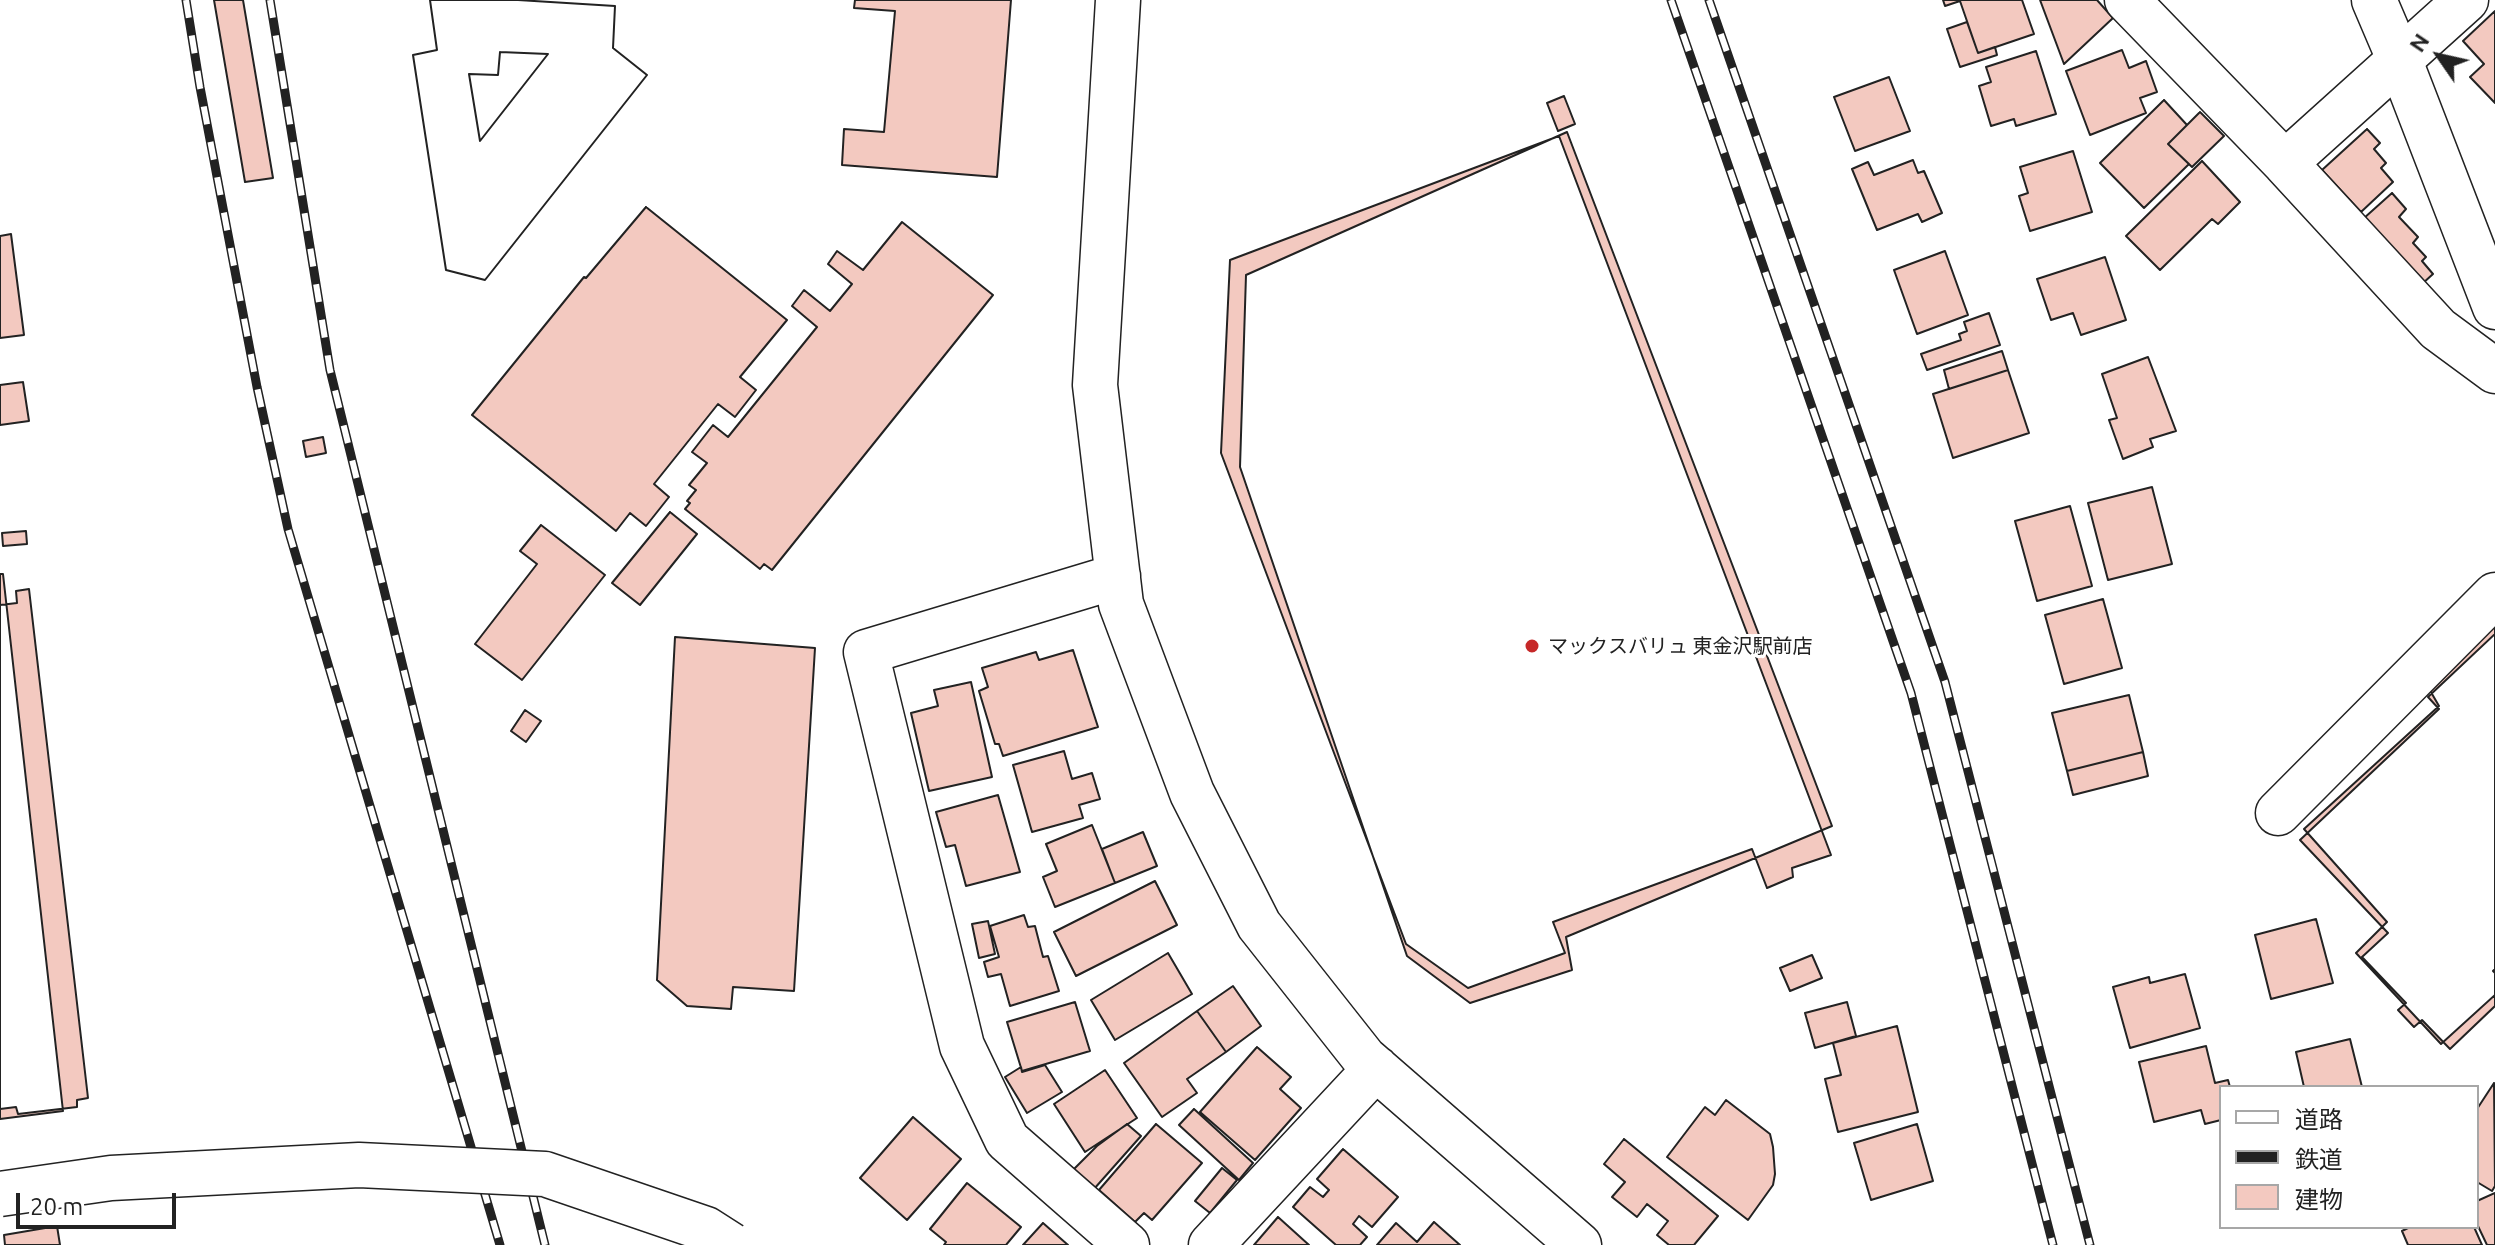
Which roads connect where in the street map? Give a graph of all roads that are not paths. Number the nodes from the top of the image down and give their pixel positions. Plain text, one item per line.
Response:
1 (1118, 0) edge
2 (2127, 0) edge
3 (2374, 0) edge
4 (2466, 0) edge
5 (2400, 61) junction
6 (2285, 163) junction
7 (2495, 307) edge
8 (2495, 371) edge
9 (1118, 576) junction
10 (2495, 595) edge
11 (2278, 813) dead end
12 (1376, 1068) junction
13 (0, 1194) edge
14 (731, 1245) edge
15 (1127, 1245) edge
16 (1211, 1245) edge
17 (1579, 1245) edge

1 - 9 street
2 - 6 street
3 - 5 street
4 - 5 street
5 - 6 street
5 - 7 street
6 - 8 street
9 - 12 street
9 - 15 street
10 - 11 street
12 - 16 street
12 - 17 street
13 - 14 street, bridge

